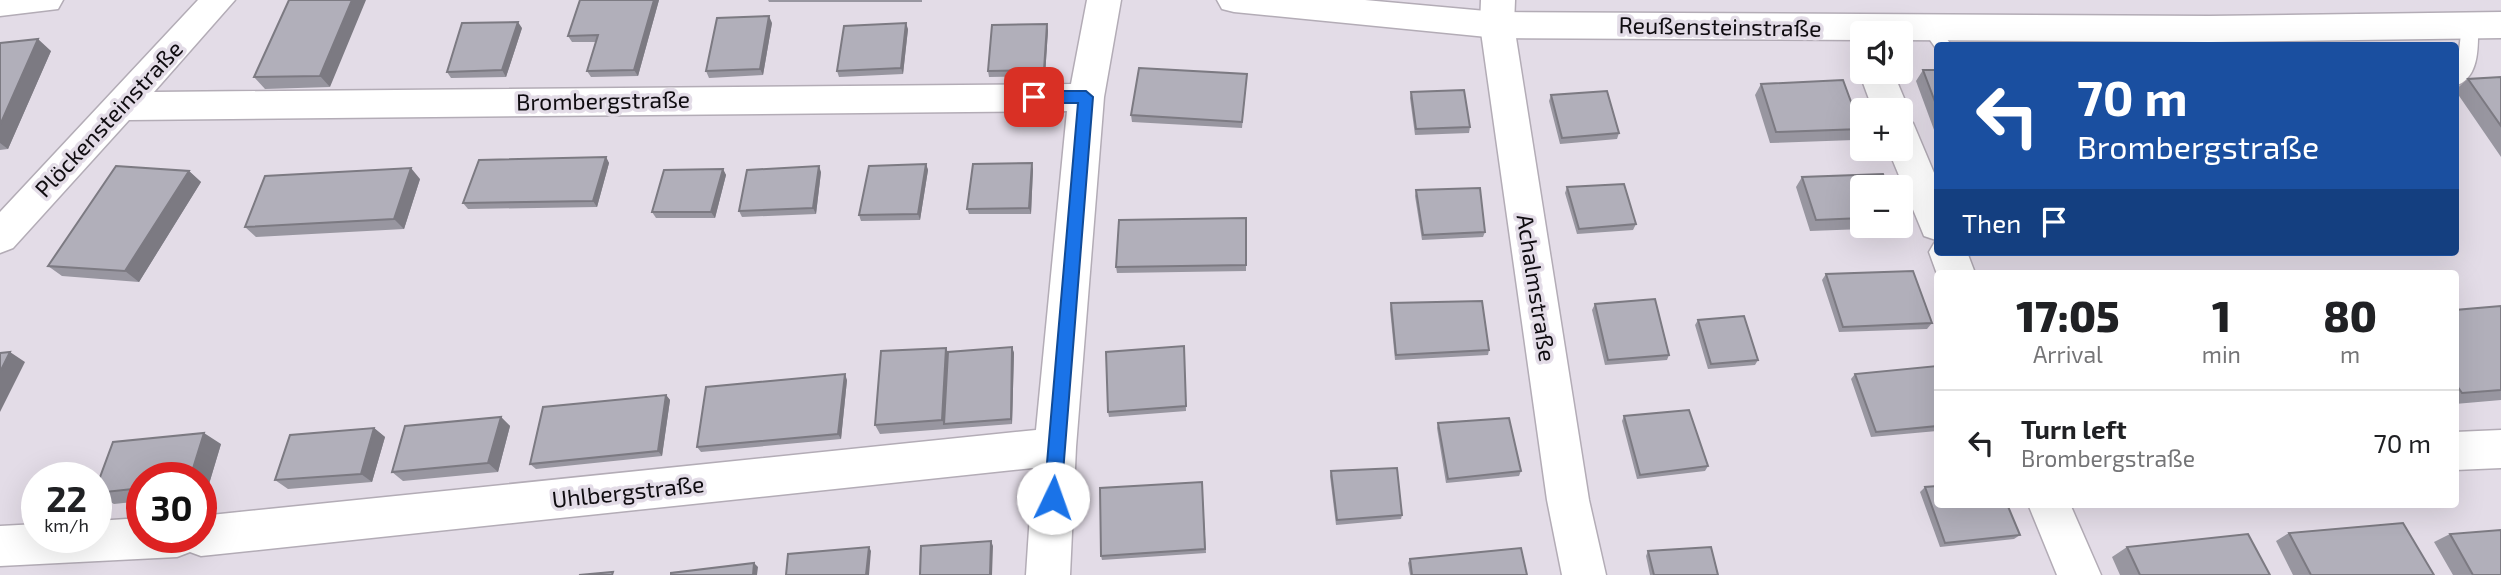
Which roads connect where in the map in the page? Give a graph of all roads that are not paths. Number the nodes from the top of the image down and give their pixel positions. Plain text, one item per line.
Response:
1 (46, 0) edge
2 (218, 0) edge
3 (1104, 0) edge
4 (1234, 0) edge
5 (0, 4) edge
6 (1497, 12) edge
7 (2486, 25) edge
8 (1850, 31) edge
9 (1913, 35) edge
10 (1937, 36) edge
11 (2459, 77) edge
12 (1086, 97) junction
13 (120, 106) junction
14 (1911, 161) edge
15 (1934, 218) edge
16 (0, 237) edge
17 (1055, 447) junction
18 (2501, 449) edge
19 (2459, 451) edge
20 (2051, 508) edge
21 (217, 534) edge
22 (126, 540) edge
23 (0, 546) edge
24 (1048, 575) edge
25 (1584, 575) edge
26 (2079, 575) edge

1 - 5 street
2 - 13 street, Plöckensteinstraße
3 - 12 street
4 - 6 street, Reußensteinstraße
6 - 8 street, Reußensteinstraße
6 - 25 street, Achalmstraße
7 - 10 street, Reußensteinstraße
7 - 11 lane
9 - 10 street, Reußensteinstraße
12 - 13 street, Brombergstraße
12 - 17 street
13 - 16 street, Plöckensteinstraße
14 - 15 street
17 - 21 street, Uhlbergstraße
17 - 24 street
18 - 19 street
20 - 26 street
22 - 23 street

